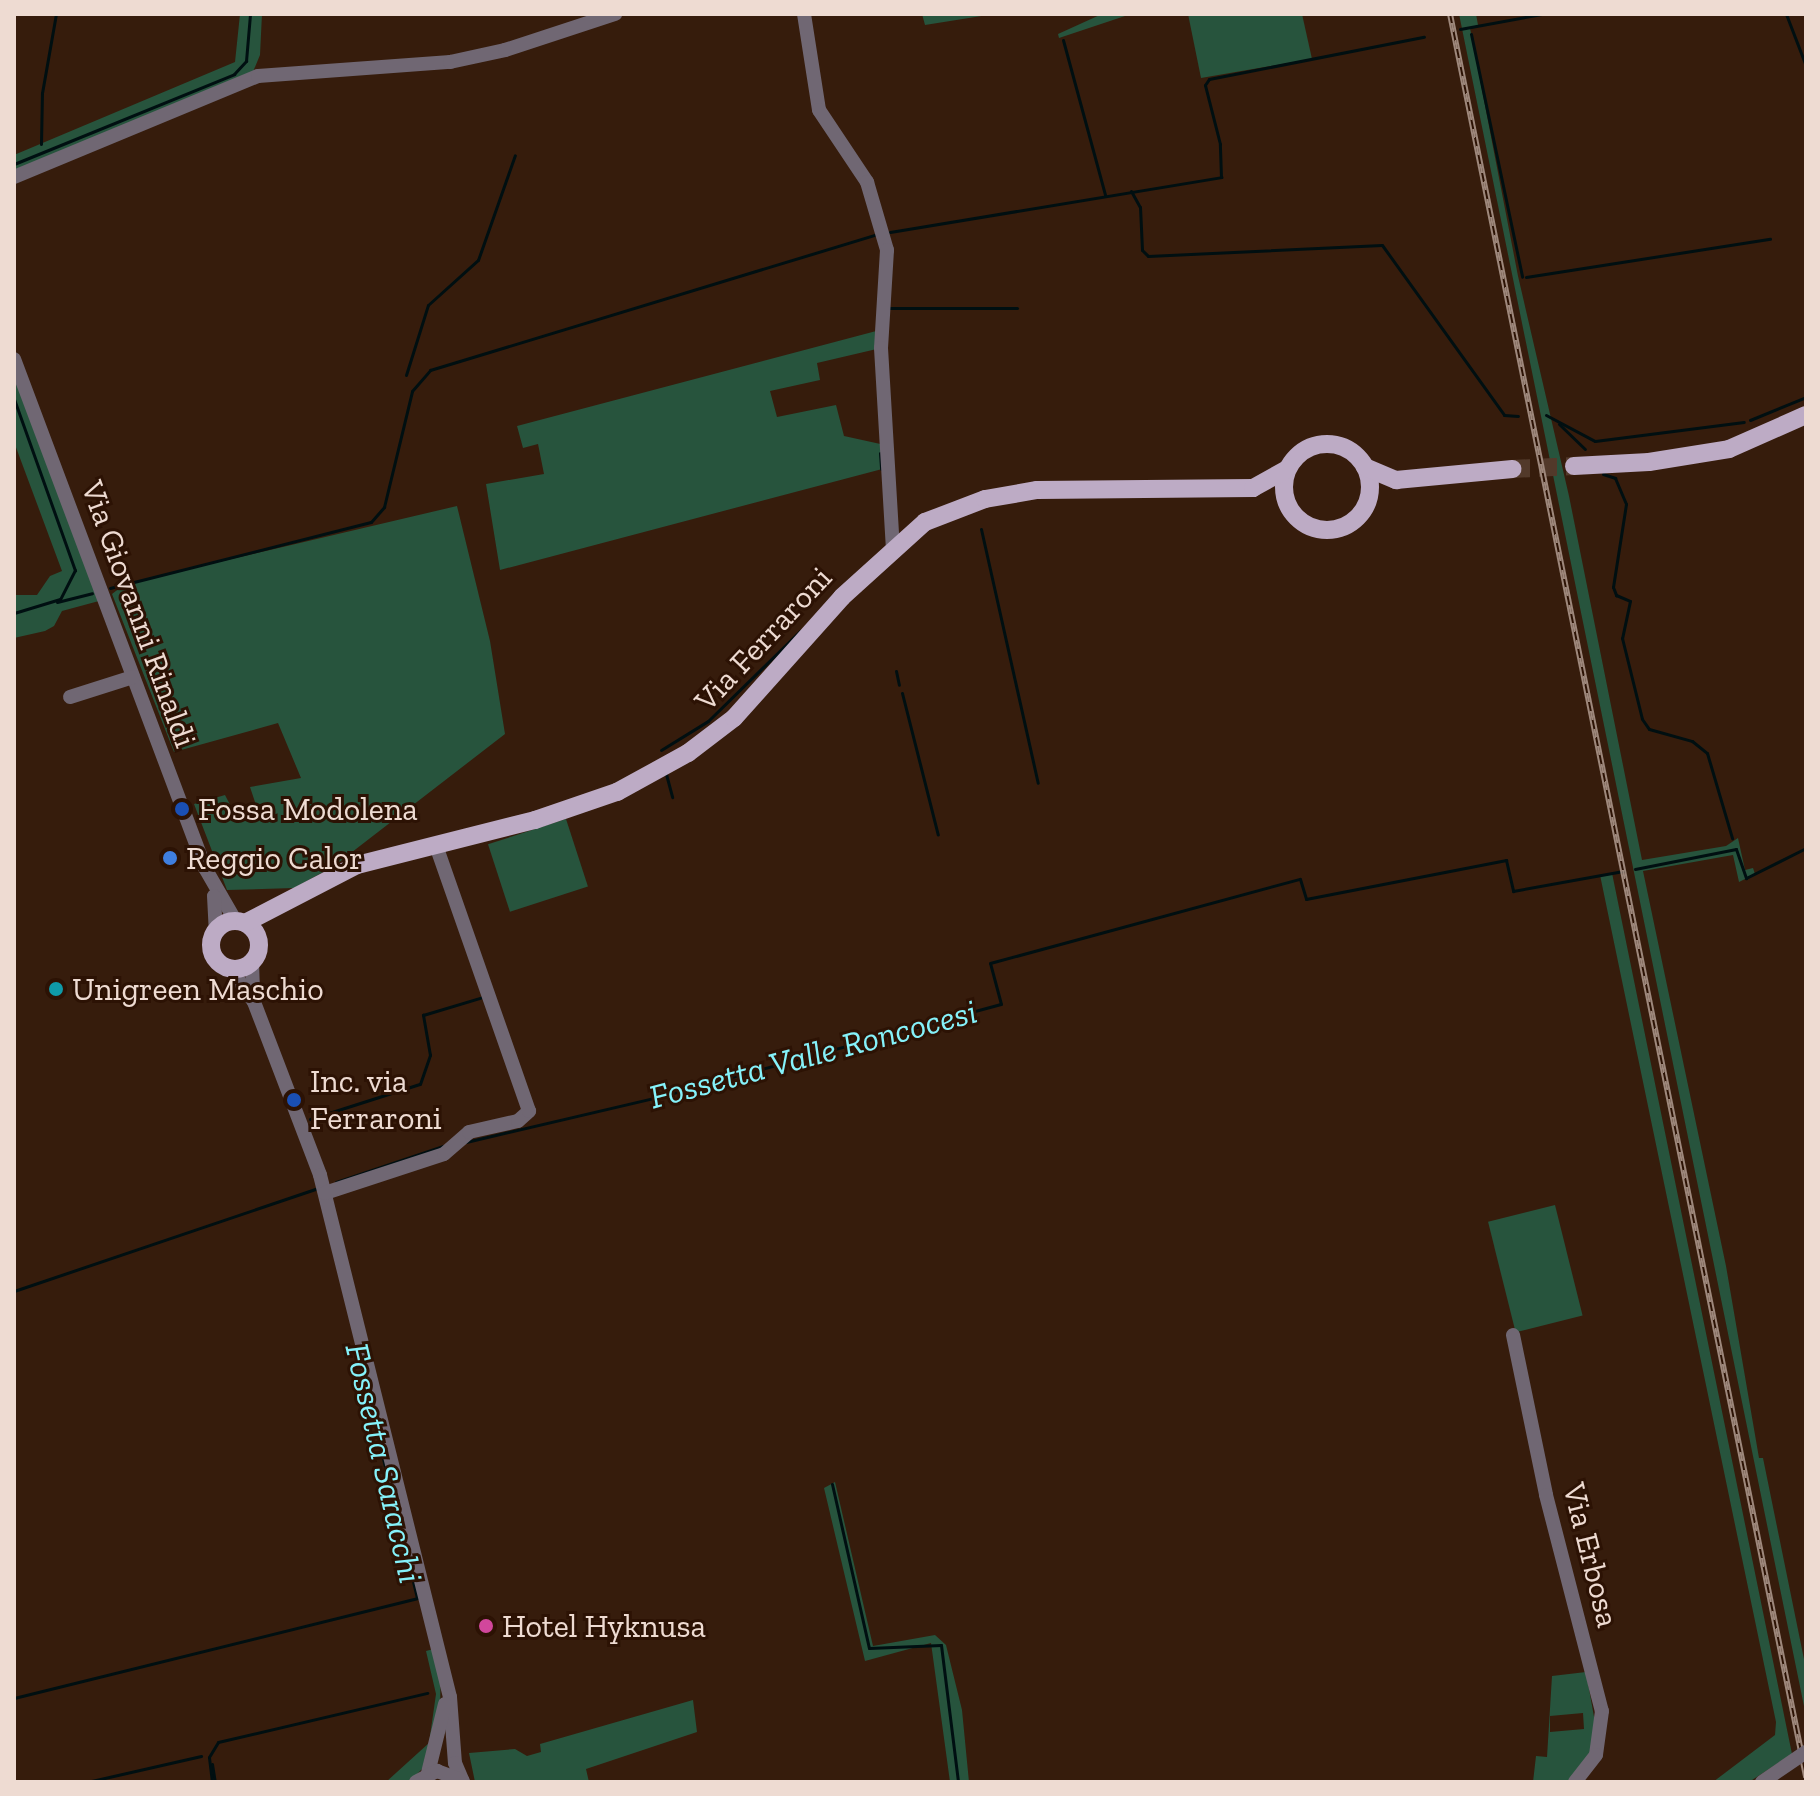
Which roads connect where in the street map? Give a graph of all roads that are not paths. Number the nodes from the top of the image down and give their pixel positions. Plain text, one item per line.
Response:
1 (615, 14) edge
2 (804, 14) edge
3 (14, 177) edge
4 (14, 359) edge
5 (1806, 415) edge
6 (1574, 466) tunnel mouth
7 (1365, 467) junction
8 (1287, 469) junction
9 (1512, 469) tunnel mouth
10 (1396, 480) junction
11 (1253, 488) junction
12 (1368, 498) junction
13 (1285, 500) junction
14 (893, 548) junction
15 (133, 677) junction
16 (70, 697) dead end
17 (436, 845) junction
18 (212, 887) junction
19 (278, 910) junction
20 (240, 921) junction
21 (216, 929) junction
22 (259, 942) junction
23 (252, 962) junction
24 (230, 968) junction
25 (254, 1002) junction
26 (325, 1193) junction
27 (1513, 1335) dead end
28 (446, 1686) junction
29 (454, 1750) junction
30 (1806, 1752) edge
31 (434, 1758) junction
32 (422, 1778) edge
33 (463, 1781) edge
34 (1575, 1782) edge
35 (1762, 1782) edge

1 - 3 street
2 - 14 street
4 - 15 street, Via Giovanni Rinaldi
5 - 6 main road
7 - 8 main road
7 - 10 main road
7 - 12 main road
8 - 11 main road, Via Ferraroni
8 - 13 main road
9 - 10 main road
10 - 12 main road
11 - 13 main road, Via Ferraroni
11 - 14 main road, Via Ferraroni
12 - 13 main road
14 - 17 main road, Via Ferraroni
15 - 16 street
15 - 18 street, Via Giovanni Rinaldi
17 - 19 main road, Via Ferraroni
17 - 26 street
18 - 20 street, Via Giovanni Rinaldi
18 - 21 street, Via Giovanni Rinaldi
19 - 20 main road, Via Ferraroni
19 - 22 main road, Via Ferraroni
20 - 21 main road
20 - 22 main road
21 - 24 main road
22 - 23 main road
23 - 24 main road
23 - 25 street
24 - 25 street
25 - 26 street
26 - 28 street
27 - 34 street, Via Erbosa
28 - 29 street
28 - 31 street
29 - 31 street
29 - 33 street
30 - 35 street, bridge
31 - 32 street
32 - 33 street

